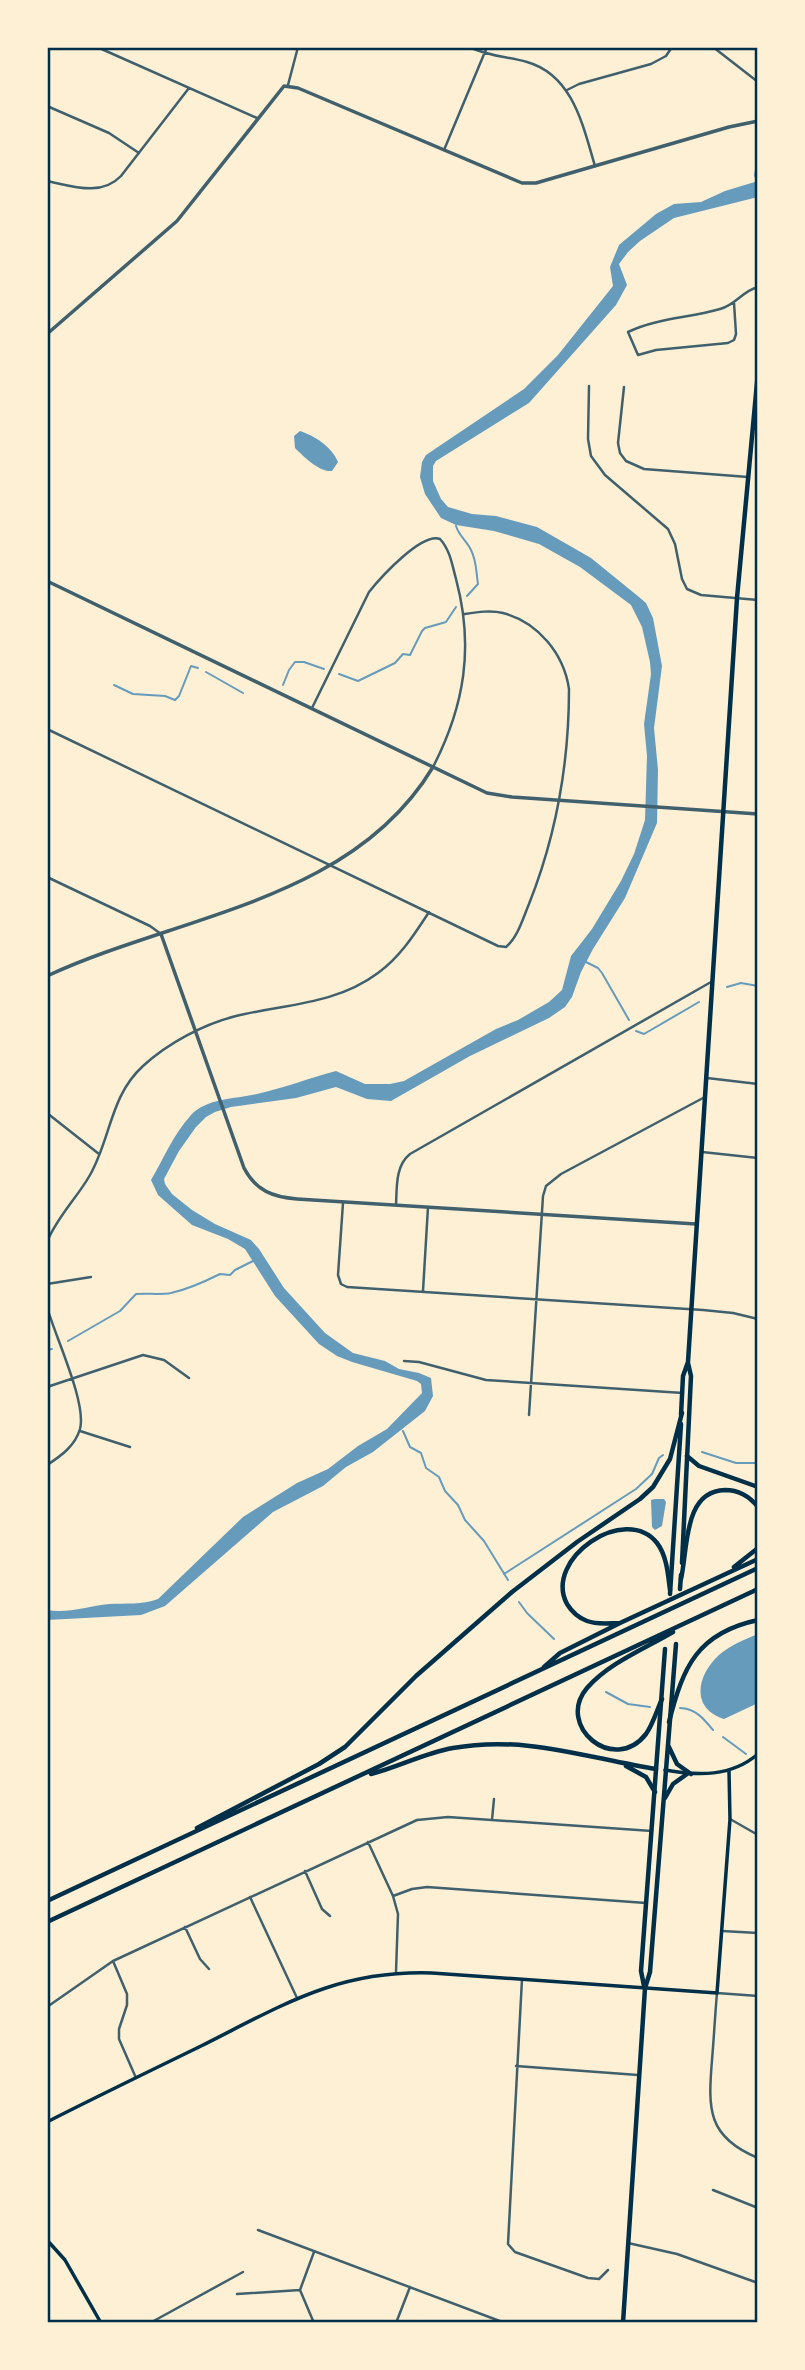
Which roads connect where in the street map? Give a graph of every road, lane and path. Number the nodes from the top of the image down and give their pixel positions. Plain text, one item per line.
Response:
1 (97, 47) edge
2 (299, 47) edge
3 (469, 47) edge
4 (487, 47) edge
5 (673, 47) edge
6 (713, 47) edge
7 (484, 54) junction
8 (758, 82) edge
9 (288, 85) junction
10 (189, 88) junction
11 (566, 91) junction
12 (47, 106) edge
13 (257, 118) junction
14 (758, 121) edge
15 (444, 150) junction
16 (139, 153) junction
17 (595, 166) junction
18 (47, 181) edge
19 (758, 287) edge
20 (734, 303) junction
21 (47, 334) edge
22 (758, 372) edge
23 (589, 386) dead end
24 (624, 387) dead end
25 (748, 477) junction
26 (47, 581) edge
27 (737, 598) junction
28 (758, 600) edge
29 (465, 614) junction
30 (312, 708) junction
31 (47, 729) edge
32 (433, 767) junction
33 (560, 800) junction
34 (724, 812) junction
35 (758, 814) edge
36 (330, 865) junction
37 (47, 877) edge
38 (429, 912) junction
39 (161, 933) junction
40 (47, 976) edge
41 (713, 980) junction
42 (195, 1032) junction
43 (707, 1079) junction
44 (758, 1084) edge
45 (706, 1096) junction
46 (47, 1113) edge
47 (702, 1152) junction
48 (99, 1154) junction
49 (758, 1158) edge
50 (343, 1202) junction
51 (396, 1205) junction
52 (428, 1207) junction
53 (541, 1214) junction
54 (696, 1224) junction
55 (47, 1242) edge
56 (91, 1277) dead end
57 (47, 1284) edge
58 (422, 1292) junction
59 (536, 1300) junction
60 (47, 1307) edge
61 (691, 1309) junction
62 (758, 1319) edge
63 (404, 1361) dead end
64 (688, 1362) junction
65 (71, 1378) junction
66 (189, 1378) dead end
67 (531, 1384) junction
68 (47, 1387) edge
69 (682, 1393) junction
70 (682, 1413) junction
71 (529, 1415) dead end
72 (80, 1431) junction
73 (130, 1447) dead end
74 (687, 1456) junction
75 (47, 1465) edge
76 (758, 1487) edge
77 (758, 1507) edge
78 (758, 1548) edge
79 (758, 1559) edge
80 (758, 1568) edge
81 (721, 1576) junction
82 (681, 1579) junction
83 (680, 1589) dead end
84 (758, 1589) edge
85 (758, 1620) edge
86 (620, 1623) junction
87 (648, 1643) junction
88 (676, 1644) dead end
89 (666, 1649) dead end
90 (538, 1672) junction
91 (662, 1699) junction
92 (669, 1722) junction
93 (667, 1743) junction
94 (758, 1754) edge
95 (618, 1763) junction
96 (656, 1769) junction
97 (666, 1770) junction
98 (729, 1771) junction
99 (689, 1774) junction
100 (360, 1777) junction
101 (655, 1792) junction
102 (494, 1799) dead end
103 (663, 1802) junction
104 (730, 1819) junction
105 (492, 1820) junction
106 (652, 1831) junction
107 (758, 1835) edge
108 (368, 1842) junction
109 (148, 1854) junction
110 (305, 1871) junction
111 (393, 1896) junction
112 (250, 1897) junction
113 (47, 1901) edge
114 (646, 1903) junction
115 (330, 1916) dead end
116 (47, 1922) edge
117 (185, 1927) junction
118 (722, 1931) junction
119 (758, 1933) edge
120 (113, 1961) junction
121 (209, 1969) dead end
122 (396, 1972) junction
123 (522, 1979) junction
124 (645, 1988) junction
125 (717, 1993) junction
126 (758, 1996) edge
127 (297, 1998) junction
128 (47, 2007) edge
129 (516, 2066) junction
130 (638, 2075) junction
131 (136, 2078) junction
132 (47, 2122) edge
133 (758, 2158) edge
134 (713, 2190) dead end
135 (758, 2208) edge
136 (258, 2230) dead end
137 (47, 2241) edge
138 (628, 2243) junction
139 (314, 2252) junction
140 (608, 2270) dead end
141 (243, 2272) dead end
142 (758, 2283) edge
143 (410, 2287) junction
144 (299, 2291) junction
145 (237, 2294) dead end
146 (101, 2323) edge
147 (150, 2323) edge
148 (314, 2323) edge
149 (396, 2323) edge
150 (505, 2323) edge
151 (624, 2323) edge

1 - 10 street
2 - 9 street
3 - 7 street
4 - 7 street
5 - 11 street
6 - 8 street
7 - 11 street
7 - 15 street
9 - 13 street
9 - 15 street
10 - 13 street
10 - 16 street
11 - 17 street
12 - 16 street
13 - 21 street
14 - 17 street
15 - 17 street
16 - 18 street
19 - 20 street
20 - 20 street
22 - 25 main road
23 - 27 street
24 - 25 street
25 - 27 main road
26 - 30 street
27 - 28 street
27 - 34 main road
29 - 30 street
29 - 32 street
29 - 33 street
30 - 32 street
31 - 36 street
32 - 33 street
32 - 36 street
33 - 34 street
33 - 38 street
34 - 35 street
34 - 41 main road
36 - 38 street
36 - 39 street
37 - 39 street
38 - 42 street
39 - 40 street
39 - 42 street
41 - 43 main road
41 - 51 street
42 - 48 street
42 - 50 street
43 - 44 street
43 - 45 main road
45 - 47 main road
45 - 53 street
46 - 48 street
47 - 49 street
47 - 54 main road
48 - 55 street
50 - 51 street
50 - 58 street
51 - 52 street
52 - 53 street
52 - 58 street
53 - 54 street
53 - 59 street
54 - 61 main road
56 - 57 street
58 - 59 street
59 - 61 street
59 - 67 street
60 - 65 street
61 - 62 street
61 - 64 main road
63 - 67 street
64 - 69 main road
64 - 74 main road
65 - 66 street
65 - 68 street
65 - 72 street
67 - 69 street
67 - 71 street
69 - 70 main road
70 - 86 main road
70 - 109 main road
72 - 73 street
72 - 75 street
74 - 76 main road
74 - 82 main road
77 - 82 main road
78 - 81 main road
79 - 81 main road
80 - 90 main road
81 - 86 main road
82 - 83 main road
84 - 87 main road
85 - 92 main road
86 - 90 main road
87 - 91 main road
87 - 100 main road
88 - 92 main road
89 - 91 main road
90 - 109 main road
91 - 96 main road
92 - 93 main road
93 - 97 main road
93 - 99 main road
94 - 98 main road
95 - 96 main road
95 - 100 main road
95 - 101 main road
96 - 97 main road
96 - 101 main road
97 - 99 main road
97 - 103 main road
98 - 99 main road
98 - 104 main road
99 - 103 main road
100 - 116 main road
101 - 106 main road
102 - 105 street
103 - 124 main road
104 - 107 street
104 - 118 main road
105 - 106 street
105 - 108 street
106 - 114 main road
108 - 110 street
108 - 111 street
109 - 113 main road
110 - 112 street
110 - 115 street
111 - 114 street
111 - 122 street
112 - 117 street
112 - 127 street
114 - 124 main road
117 - 120 street
117 - 121 street
118 - 119 street
118 - 125 main road
120 - 128 street
120 - 131 street
122 - 123 main road
122 - 127 main road
123 - 124 main road
123 - 129 street
124 - 125 main road
124 - 130 main road
125 - 126 street
125 - 133 street
127 - 131 main road
129 - 130 street
129 - 140 street
130 - 138 main road
131 - 132 main road
134 - 135 street
136 - 139 street
137 - 146 main road
138 - 142 street
138 - 151 main road
139 - 143 street
139 - 144 street
141 - 147 street
143 - 149 street
143 - 150 street
144 - 145 street
144 - 148 street

